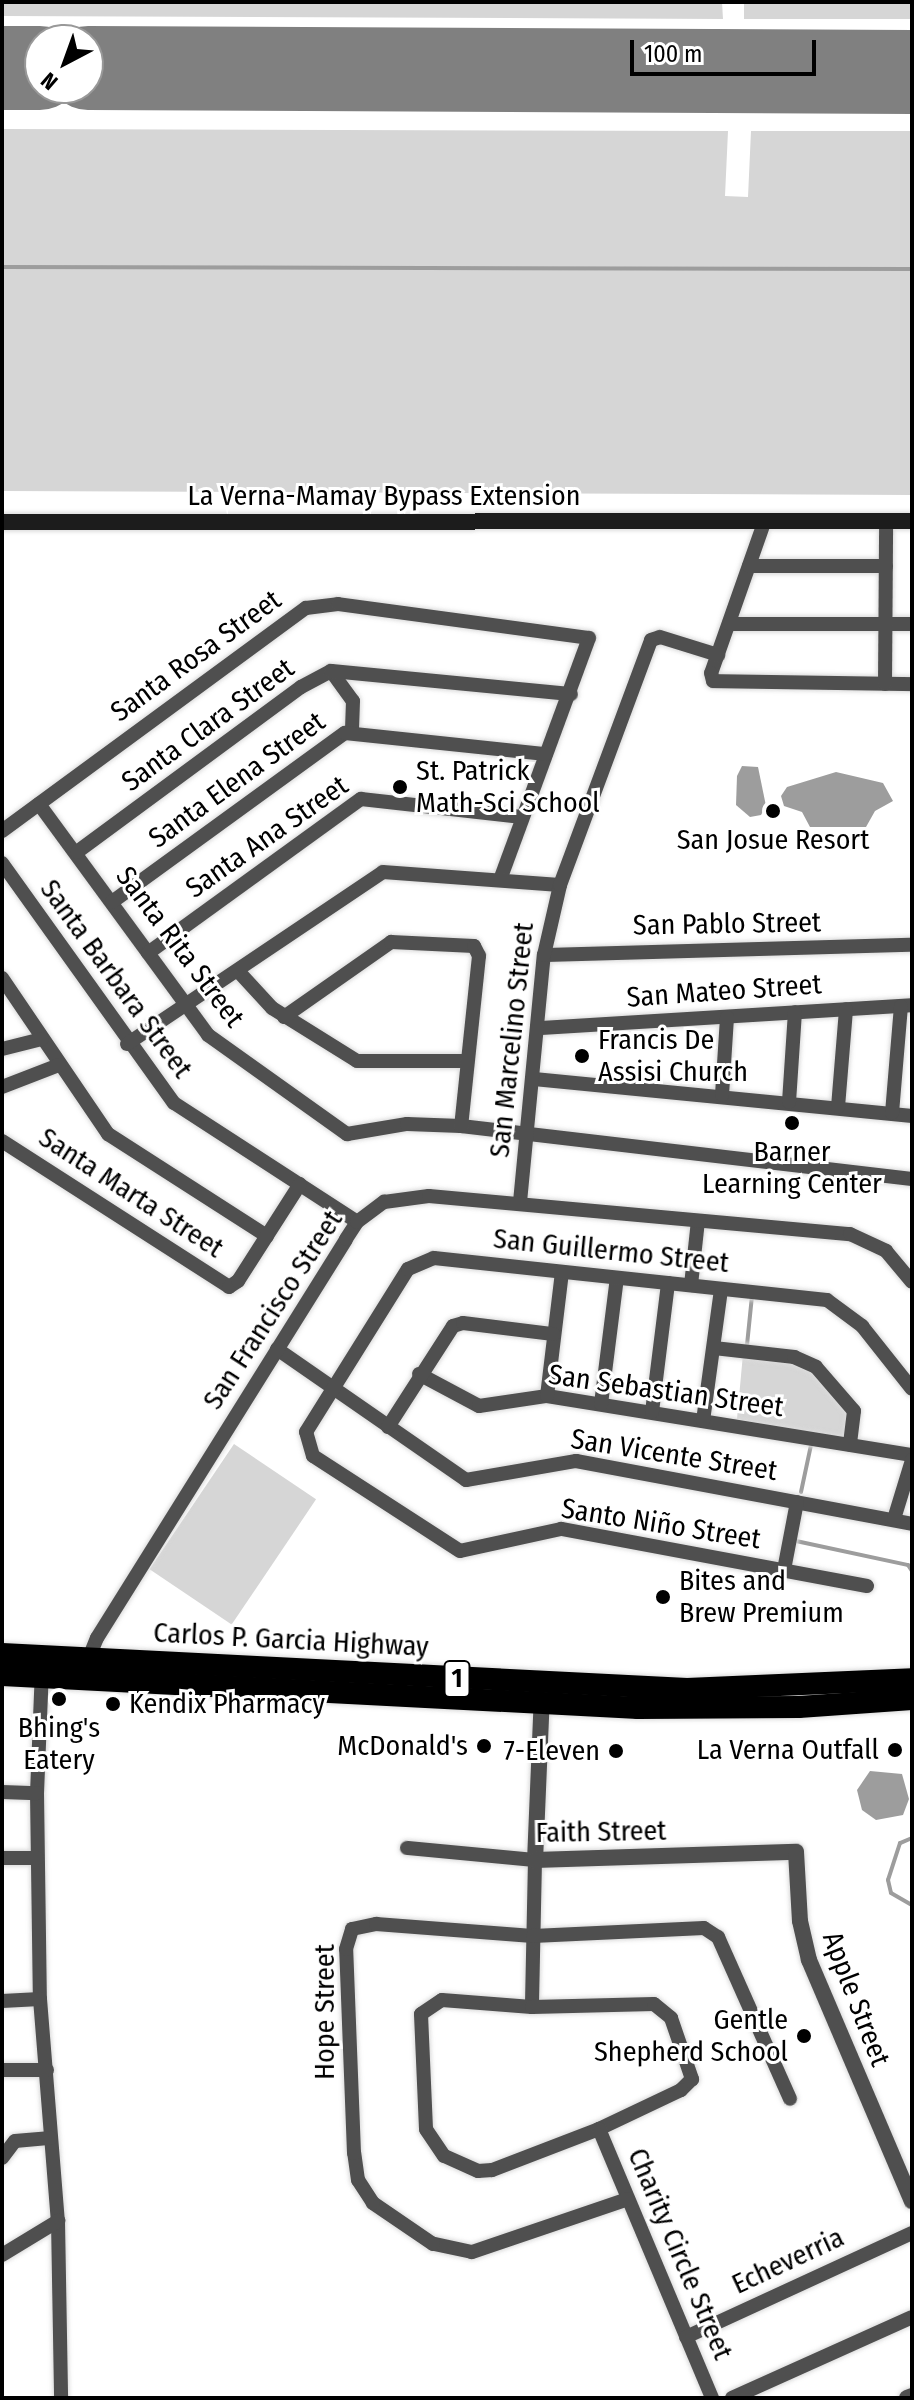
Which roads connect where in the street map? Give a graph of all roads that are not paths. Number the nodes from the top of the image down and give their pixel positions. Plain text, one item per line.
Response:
1 (765, 520) junction
2 (886, 521) junction
3 (912, 521) edge
4 (2, 522) edge
5 (749, 566) junction
6 (886, 566) junction
7 (729, 624) junction
8 (886, 624) junction
9 (912, 624) edge
10 (718, 655) junction
11 (331, 671) junction
12 (885, 684) junction
13 (912, 684) edge
14 (571, 694) junction
15 (352, 732) junction
16 (546, 754) junction
17 (39, 804) junction
18 (522, 817) junction
19 (2, 831) edge
20 (77, 852) junction
21 (2, 863) edge
22 (501, 877) junction
23 (560, 885) junction
24 (112, 902) junction
25 (912, 945) edge
26 (148, 953) junction
27 (544, 955) junction
28 (238, 971) junction
29 (2, 978) edge
30 (185, 1003) junction
31 (907, 1006) edge
32 (846, 1009) junction
33 (795, 1012) junction
34 (284, 1017) junction
35 (727, 1017) junction
36 (540, 1028) junction
37 (42, 1039) junction
38 (127, 1044) junction
39 (2, 1049) edge
40 (465, 1061) junction
41 (59, 1065) junction
42 (534, 1079) junction
43 (2, 1087) edge
44 (722, 1095) junction
45 (789, 1102) junction
46 (838, 1107) junction
47 (892, 1113) junction
48 (912, 1116) edge
49 (461, 1126) junction
50 (527, 1137) junction
51 (2, 1141) edge
52 (912, 1179) edge
53 (300, 1184) junction
54 (520, 1202) junction
55 (698, 1221) junction
56 (357, 1222) junction
57 (267, 1236) junction
58 (562, 1272) junction
59 (909, 1272) edge
60 (617, 1278) junction
61 (668, 1283) junction
62 (691, 1285) junction
63 (721, 1289) junction
64 (553, 1334) junction
65 (714, 1348) junction
66 (277, 1349) junction
67 (419, 1374) junction
68 (333, 1388) junction
69 (912, 1389) edge
70 (547, 1396) junction
71 (601, 1404) junction
72 (652, 1412) junction
73 (703, 1421) junction
74 (388, 1427) junction
75 (850, 1445) junction
76 (912, 1457) edge
77 (797, 1502) junction
78 (894, 1519) junction
79 (912, 1524) edge
80 (784, 1570) junction
81 (867, 1586) dead end
82 (2, 1654) edge
83 (42, 1667) junction
84 (86, 1669) junction
85 (2, 1675) edge
86 (912, 1679) edge
87 (542, 1694) junction
88 (688, 1699) junction
89 (912, 1699) edge
90 (2, 1792) edge
91 (37, 1793) junction
92 (407, 1848) dead end
93 (796, 1852) joint
94 (2, 1858) edge
95 (37, 1858) junction
96 (535, 1860) junction
97 (533, 1936) junction
98 (40, 1999) junction
99 (2, 2001) edge
100 (532, 2007) junction
101 (2, 2070) edge
102 (47, 2070) junction
103 (790, 2099) dead end
104 (599, 2129) junction
105 (51, 2138) junction
106 (2, 2158) edge
107 (628, 2199) junction
108 (912, 2201) edge
109 (58, 2221) junction
110 (912, 2233) edge
111 (2, 2255) edge
112 (912, 2317) edge
113 (686, 2337) junction
114 (61, 2398) edge
115 (712, 2398) edge
116 (732, 2398) edge

1 - 2 main road, La Verna-Mamay Bypass Extension
1 - 4 main road, La Verna-Mamay Bypass Extension
1 - 5 street
2 - 3 main road, La Verna-Mamay Bypass Extension
2 - 6 street
5 - 6 street
5 - 7 street
6 - 8 street
7 - 8 street
7 - 10 street
8 - 9 street
8 - 12 street
10 - 12 street
10 - 23 street, San Marcelino Street
11 - 14 street, Santa Clara Street
11 - 15 street
11 - 20 street, Santa Clara Street
12 - 13 street
14 - 16 street
14 - 17 street, Santa Rosa Street
15 - 16 street, Santa Elena Street
15 - 24 street, Santa Elena Street
16 - 18 street
17 - 19 street, Santa Rosa Street
17 - 20 street, Santa Rita Street
18 - 22 street
18 - 26 street, Santa Ana Street
20 - 24 street, Santa Rita Street
21 - 38 street, Santa Barbara Street
22 - 23 street
22 - 28 street
23 - 27 street, San Marcelino Street
24 - 26 street, Santa Rita Street
25 - 27 street, San Pablo Street
26 - 30 street, Santa Rita Street
27 - 36 street, San Marcelino Street
28 - 30 street
28 - 34 street
29 - 37 street
30 - 38 street
30 - 49 street, Santa Rita Street
31 - 32 street, San Mateo Street
31 - 47 street
32 - 33 street, San Mateo Street
32 - 46 street
33 - 35 street, San Mateo Street
33 - 45 street
34 - 40 street
34 - 40 street
35 - 36 street, San Mateo Street
35 - 44 street
36 - 42 street, San Marcelino Street
37 - 39 street
37 - 41 street
38 - 53 street, Santa Barbara Street
40 - 49 street
41 - 43 street
41 - 57 street
42 - 44 street
42 - 50 street, San Marcelino Street
44 - 45 street
45 - 46 street
46 - 47 street
47 - 48 street
49 - 50 street, Santa Rita Street
50 - 52 street, Santa Rita Street
50 - 54 street, San Marcelino Street
51 - 57 street, Santa Marta Street
53 - 56 street, Santa Barbara Street
53 - 57 street
54 - 55 street, San Francisco Street
54 - 56 street, San Francisco Street
55 - 59 street, San Francisco Street
55 - 62 street
56 - 66 street, San Francisco Street
58 - 60 street, San Guillermo Street
58 - 64 street
58 - 68 street, San Guillermo Street
60 - 61 street, San Guillermo Street
60 - 71 street
61 - 62 street, San Guillermo Street
61 - 72 street
62 - 63 street, San Guillermo Street
63 - 65 street
63 - 69 street, San Guillermo Street
64 - 67 street
64 - 70 street
65 - 73 street
65 - 75 street
66 - 68 street, San Vicente Street
66 - 84 street, San Francisco Street
67 - 70 street, San Sebastian Street
67 - 74 street
68 - 74 street, San Vicente Street
68 - 80 street, Santo Niño Street
70 - 71 street, San Sebastian Street
71 - 72 street, San Sebastian Street
72 - 73 street, San Sebastian Street
73 - 75 street, San Sebastian Street
74 - 77 street, San Vicente Street
75 - 76 street, San Sebastian Street
76 - 78 street
77 - 78 street, San Vicente Street
77 - 80 street
78 - 79 street, San Vicente Street
80 - 81 street, Santo Niño Street
82 - 83 highway, Carlos P. Garcia Highway / 1
83 - 84 highway, Carlos P. Garcia Highway / 1
83 - 85 highway, Carlos P. Garcia Highway / 1
83 - 91 street
84 - 87 highway, Carlos P. Garcia Highway / 1
86 - 88 highway, Carlos P. Garcia Highway / 1
87 - 88 highway, Carlos P. Garcia Highway / 1
87 - 96 street
88 - 89 highway, Carlos P. Garcia Highway / 1
90 - 91 street
91 - 95 street
92 - 96 street, Faith Street
93 - 96 street, Faith Street
93 - 108 street, Apple Street
94 - 95 street
95 - 98 street
96 - 97 street
97 - 100 street
97 - 103 street, Hope Street
97 - 107 street, Hope Street
98 - 99 street
98 - 102 street
100 - 104 street
100 - 104 street
101 - 102 street
102 - 105 street
104 - 107 street, Charity Circle Street
105 - 106 street
105 - 109 street
107 - 113 street, Charity Circle Street
109 - 111 street
109 - 114 street
110 - 113 street, Echeverria
112 - 116 street
113 - 115 street, Charity Circle Street

